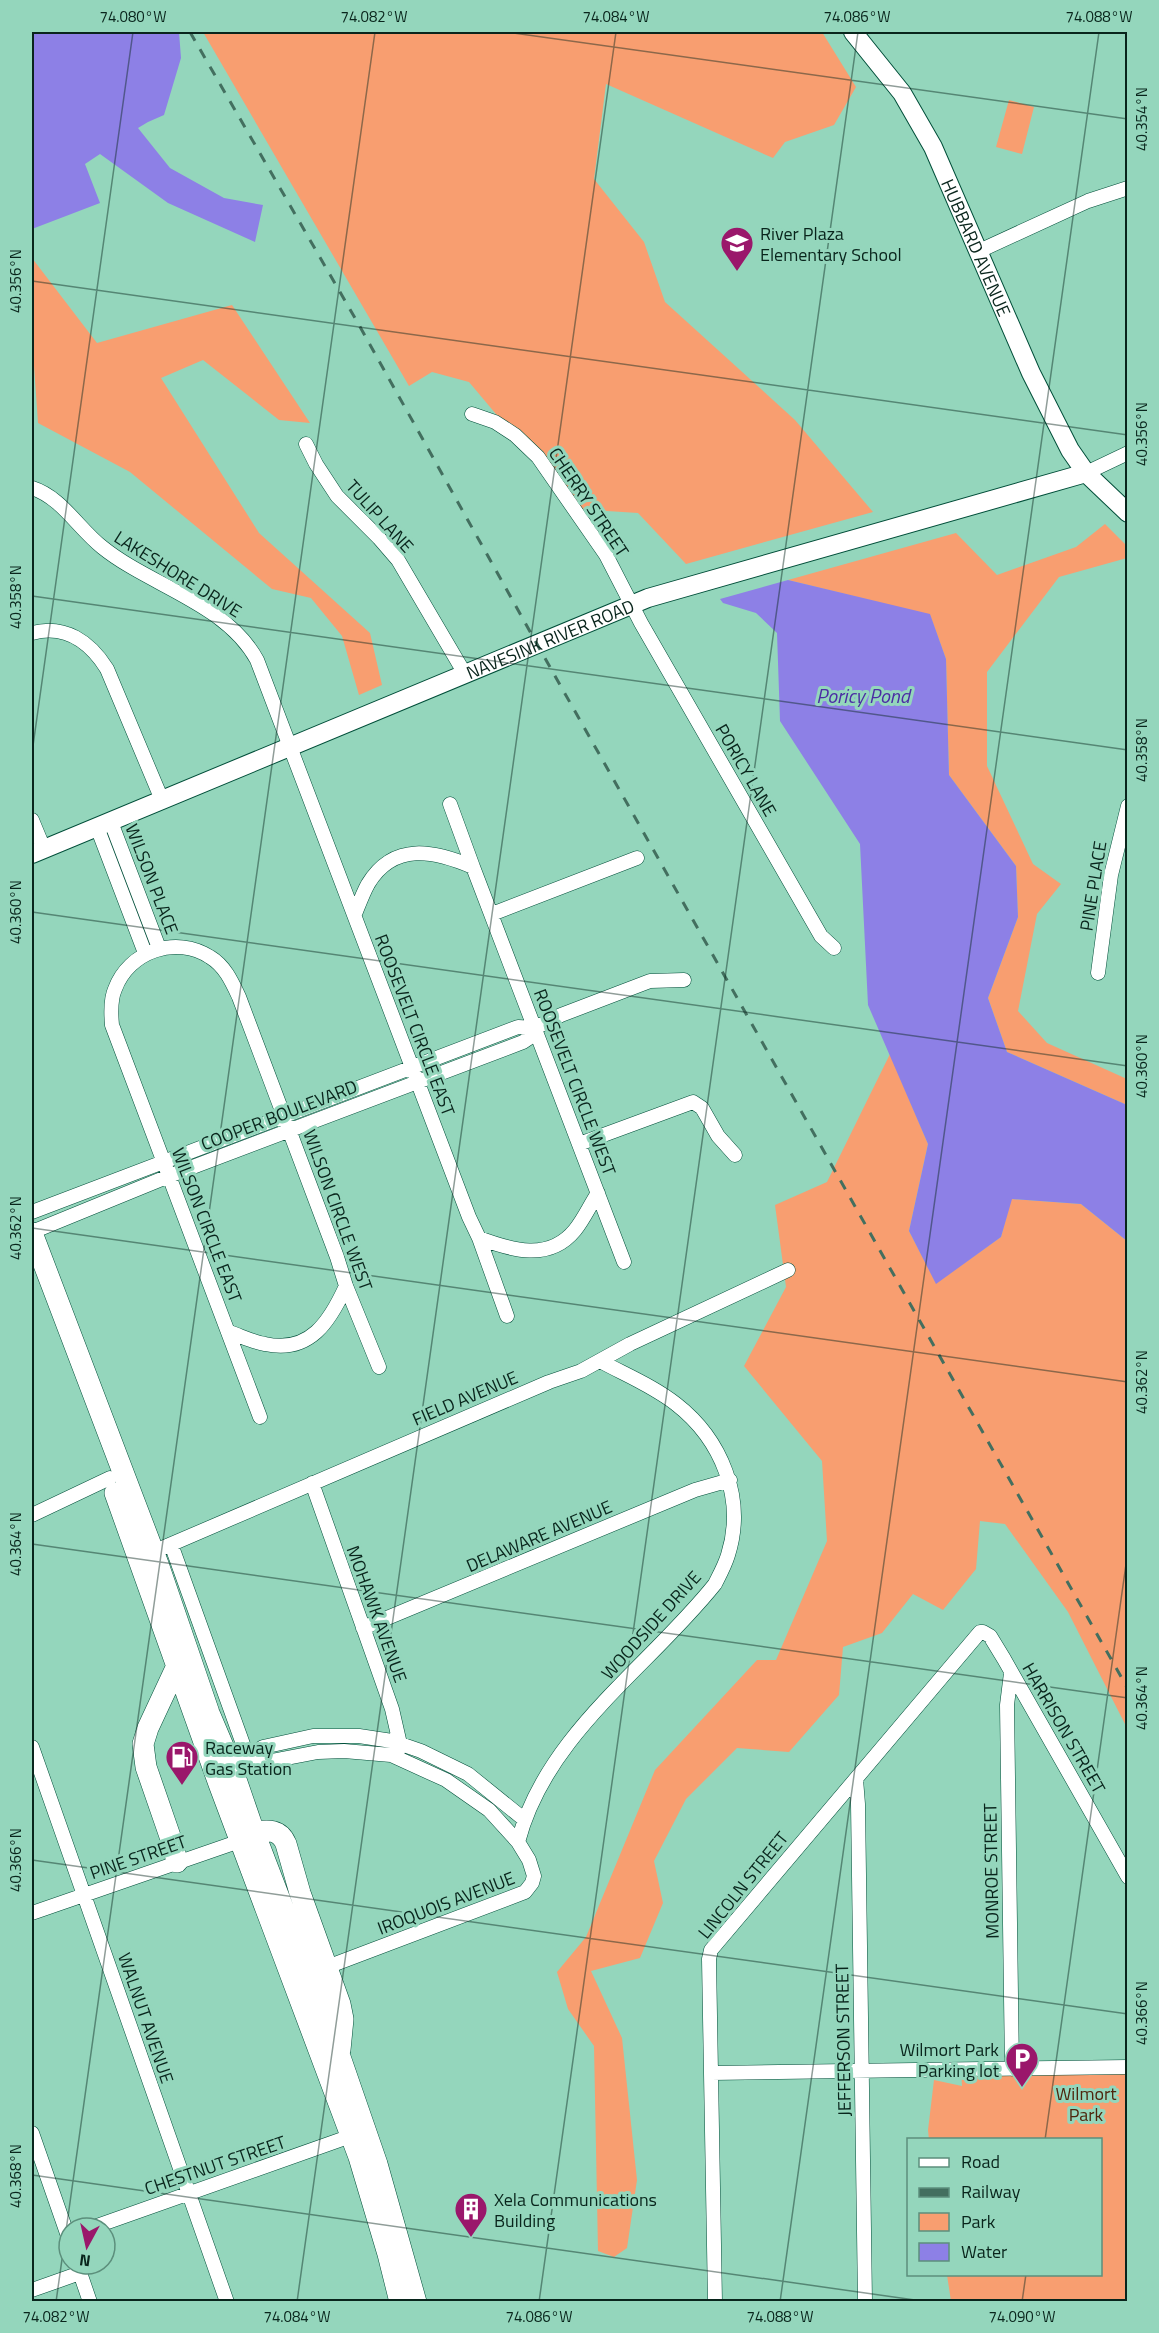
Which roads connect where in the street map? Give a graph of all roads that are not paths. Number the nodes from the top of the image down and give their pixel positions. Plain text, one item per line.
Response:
1 (853, 32) edge
2 (1128, 188) edge
3 (979, 251) junction
4 (472, 414) dead end
5 (306, 444) dead end
6 (1128, 453) edge
7 (1086, 473) junction
8 (32, 488) edge
9 (1128, 513) edge
10 (632, 605) junction
11 (32, 633) edge
12 (465, 674) junction
13 (290, 747) junction
14 (162, 800) junction
15 (450, 804) dead end
16 (1128, 806) edge
17 (32, 820) edge
18 (104, 825) junction
19 (38, 852) edge
20 (638, 858) dead end
21 (473, 867) junction
22 (354, 914) junction
23 (492, 914) junction
24 (834, 948) dead end
25 (152, 951) junction
26 (1098, 973) dead end
27 (684, 980) dead end
28 (535, 1028) junction
29 (412, 1068) junction
30 (417, 1081) junction
31 (284, 1116) junction
32 (289, 1130) junction
33 (579, 1144) junction
34 (735, 1155) dead end
35 (164, 1162) junction
36 (169, 1176) junction
37 (598, 1193) junction
38 (32, 1212) edge
39 (32, 1232) edge
40 (479, 1238) junction
41 (624, 1262) dead end
42 (32, 1269) edge
43 (788, 1270) dead end
44 (346, 1286) junction
45 (507, 1316) dead end
46 (229, 1332) junction
47 (600, 1361) junction
48 (379, 1366) dead end
49 (261, 1417) dead end
50 (110, 1478) junction
51 (730, 1480) junction
52 (312, 1483) junction
53 (32, 1515) edge
54 (162, 1548) junction
55 (363, 1628) junction
56 (983, 1632) joint
57 (176, 1668) junction
58 (1011, 1673) junction
59 (32, 1747) edge
60 (398, 1751) junction
61 (240, 1761) junction
62 (856, 1779) junction
63 (525, 1820) junction
64 (247, 1836) junction
65 (518, 1842) junction
66 (177, 1862) junction
67 (1128, 1876) edge
68 (83, 1894) junction
69 (32, 1913) edge
70 (327, 1967) junction
71 (339, 2054) junction
72 (1128, 2067) edge
73 (1012, 2069) junction
74 (861, 2071) junction
75 (711, 2073) junction
76 (32, 2133) edge
77 (351, 2136) junction
78 (189, 2194) junction
79 (62, 2216) edge
80 (117, 2219) edge
81 (63, 2276) edge
82 (81, 2276) edge
83 (32, 2290) edge
84 (90, 2301) edge
85 (227, 2301) edge
86 (400, 2301) edge
87 (416, 2301) edge
88 (715, 2301) edge
89 (865, 2301) edge

1 - 3 main road, HUBBARD AVENUE
2 - 3 street
3 - 7 main road, HUBBARD AVENUE
4 - 10 street, CHERRY STREET
5 - 12 street, TULIP LANE
6 - 7 street
7 - 9 main road, HUBBARD AVENUE
7 - 10 main road, NAVESINK RIVER ROAD
8 - 13 street, LAKESHORE DRIVE
10 - 12 main road, NAVESINK RIVER ROAD
10 - 24 street, PORICY LANE
11 - 14 street
12 - 13 main road, NAVESINK RIVER ROAD
13 - 14 main road, NAVESINK RIVER ROAD
13 - 22 street, ROOSEVELT CIRCLE EAST
14 - 18 main road, NAVESINK RIVER ROAD
15 - 21 street
16 - 26 street, PINE PLACE
17 - 19 street
18 - 19 main road, NAVESINK RIVER ROAD
18 - 25 street, WILSON PLACE
20 - 23 street
21 - 22 street
21 - 23 street, ROOSEVELT CIRCLE WEST
22 - 29 street, ROOSEVELT CIRCLE EAST
23 - 28 street, ROOSEVELT CIRCLE WEST
25 - 31 street, WILSON CIRCLE WEST
25 - 35 street, WILSON CIRCLE EAST
27 - 28 street, COOPER BOULEVARD
28 - 29 street, COOPER BOULEVARD
28 - 30 street, COOPER BOULEVARD
28 - 33 street, ROOSEVELT CIRCLE WEST
29 - 30 street, ROOSEVELT CIRCLE EAST
29 - 31 street, COOPER BOULEVARD
30 - 32 street, COOPER BOULEVARD
30 - 40 street, ROOSEVELT CIRCLE EAST
31 - 32 street, WILSON CIRCLE WEST
31 - 35 street, COOPER BOULEVARD
32 - 36 street, COOPER BOULEVARD
32 - 44 street, WILSON CIRCLE WEST
33 - 34 street
33 - 37 street, ROOSEVELT CIRCLE WEST
35 - 36 street, WILSON CIRCLE EAST
35 - 38 street, COOPER BOULEVARD
36 - 39 street, COOPER BOULEVARD
36 - 46 street, WILSON CIRCLE EAST
37 - 40 street
37 - 41 street, ROOSEVELT CIRCLE WEST
39 - 54 highway
40 - 45 street, ROOSEVELT CIRCLE EAST
42 - 50 highway
43 - 47 street, FIELD AVENUE
44 - 46 street
44 - 48 street, WILSON CIRCLE WEST
46 - 49 street, WILSON CIRCLE EAST
47 - 51 street, WOODSIDE DRIVE
47 - 52 street, FIELD AVENUE
50 - 53 street
50 - 57 highway
51 - 55 street, DELAWARE AVENUE
51 - 63 street, WOODSIDE DRIVE
52 - 54 street, FIELD AVENUE
52 - 55 street, MOHAWK AVENUE
54 - 61 highway
55 - 60 street, MOHAWK AVENUE
56 - 58 street, HARRISON STREET
56 - 62 street, LINCOLN STREET
57 - 64 highway
57 - 66 highway
58 - 67 street, HARRISON STREET
58 - 73 street, MONROE STREET
59 - 68 street, WALNUT AVENUE
60 - 61 street
60 - 63 street
60 - 65 street
61 - 64 highway
62 - 74 street, JEFFERSON STREET
62 - 75 street, LINCOLN STREET
63 - 65 street, WOODSIDE DRIVE
64 - 66 street, PINE STREET
64 - 70 highway
64 - 71 highway
64 - 77 highway
65 - 70 street, IROQUOIS AVENUE
66 - 68 street, PINE STREET
68 - 69 street, PINE STREET
68 - 78 street, WALNUT AVENUE
70 - 71 highway
71 - 87 highway
72 - 73 street
73 - 74 street
74 - 75 street
74 - 89 street, JEFFERSON STREET
75 - 88 street, LINCOLN STREET
76 - 79 street
77 - 78 street, CHESTNUT STREET
77 - 86 highway
78 - 80 street, CHESTNUT STREET
78 - 85 street, WALNUT AVENUE
81 - 83 street
82 - 84 street

